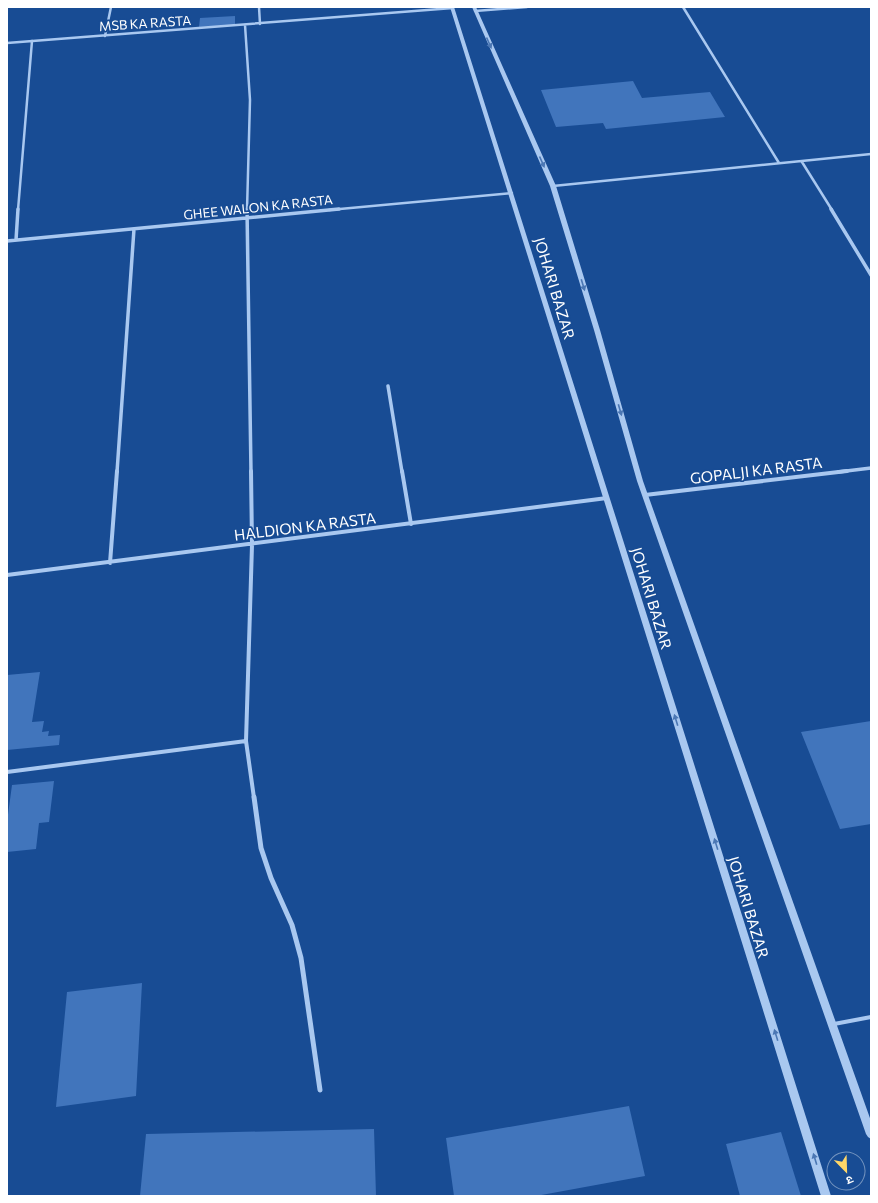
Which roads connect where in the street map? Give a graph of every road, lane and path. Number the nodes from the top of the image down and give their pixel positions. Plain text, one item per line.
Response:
1 (111, 7) edge
2 (259, 7) edge
3 (527, 7) edge
4 (683, 7) edge
5 (452, 8) edge
6 (475, 9) edge
7 (260, 24) junction
8 (245, 25) junction
9 (105, 36) junction
10 (32, 41) junction
11 (7, 43) edge
12 (871, 154) edge
13 (802, 162) junction
14 (779, 163) junction
15 (553, 186) junction
16 (512, 193) junction
17 (247, 217) junction
18 (134, 229) junction
19 (16, 240) junction
20 (7, 241) edge
21 (871, 275) edge
22 (388, 386) dead end
23 (871, 468) edge
24 (645, 495) junction
25 (607, 498) junction
26 (410, 524) junction
27 (252, 545) junction
28 (110, 562) junction
29 (7, 575) edge
30 (246, 741) junction
31 (7, 772) edge
32 (871, 1017) edge
33 (832, 1025) junction
34 (320, 1090) dead end
35 (871, 1134) edge
36 (826, 1196) edge

1 - 9 street
2 - 7 street
3 - 6 street
4 - 14 street
5 - 7 street, MSB KA RASTA
5 - 16 street, JOHARI BAZAR
6 -> 15 street, JOHARI BAZAR
7 - 8 street, MSB KA RASTA
8 - 9 street, MSB KA RASTA
8 - 17 street
9 - 10 street, MSB KA RASTA
10 - 11 street, MSB KA RASTA
10 - 19 street
12 - 13 street
13 - 14 street
13 - 21 street
14 - 15 street
15 -> 24 street, JOHARI BAZAR
16 - 17 street, GHEE WALON KA RASTA
16 - 25 street, JOHARI BAZAR
17 - 18 street, GHEE WALON KA RASTA
17 - 27 street
18 - 19 street, GHEE WALON KA RASTA
18 - 28 street
19 - 20 street, GHEE WALON KA RASTA
22 - 26 street
23 - 24 street, GOPALJI KA RASTA
24 - 33 street, JOHARI BAZAR
25 - 26 street, HALDION KA RASTA
36 -> 25 street, JOHARI BAZAR
26 - 27 street, HALDION KA RASTA
27 - 28 street, HALDION KA RASTA
27 - 30 street
28 - 29 street, HALDION KA RASTA
30 - 31 street
30 - 34 street
32 - 33 lane
33 - 35 street, JOHARI BAZAR

